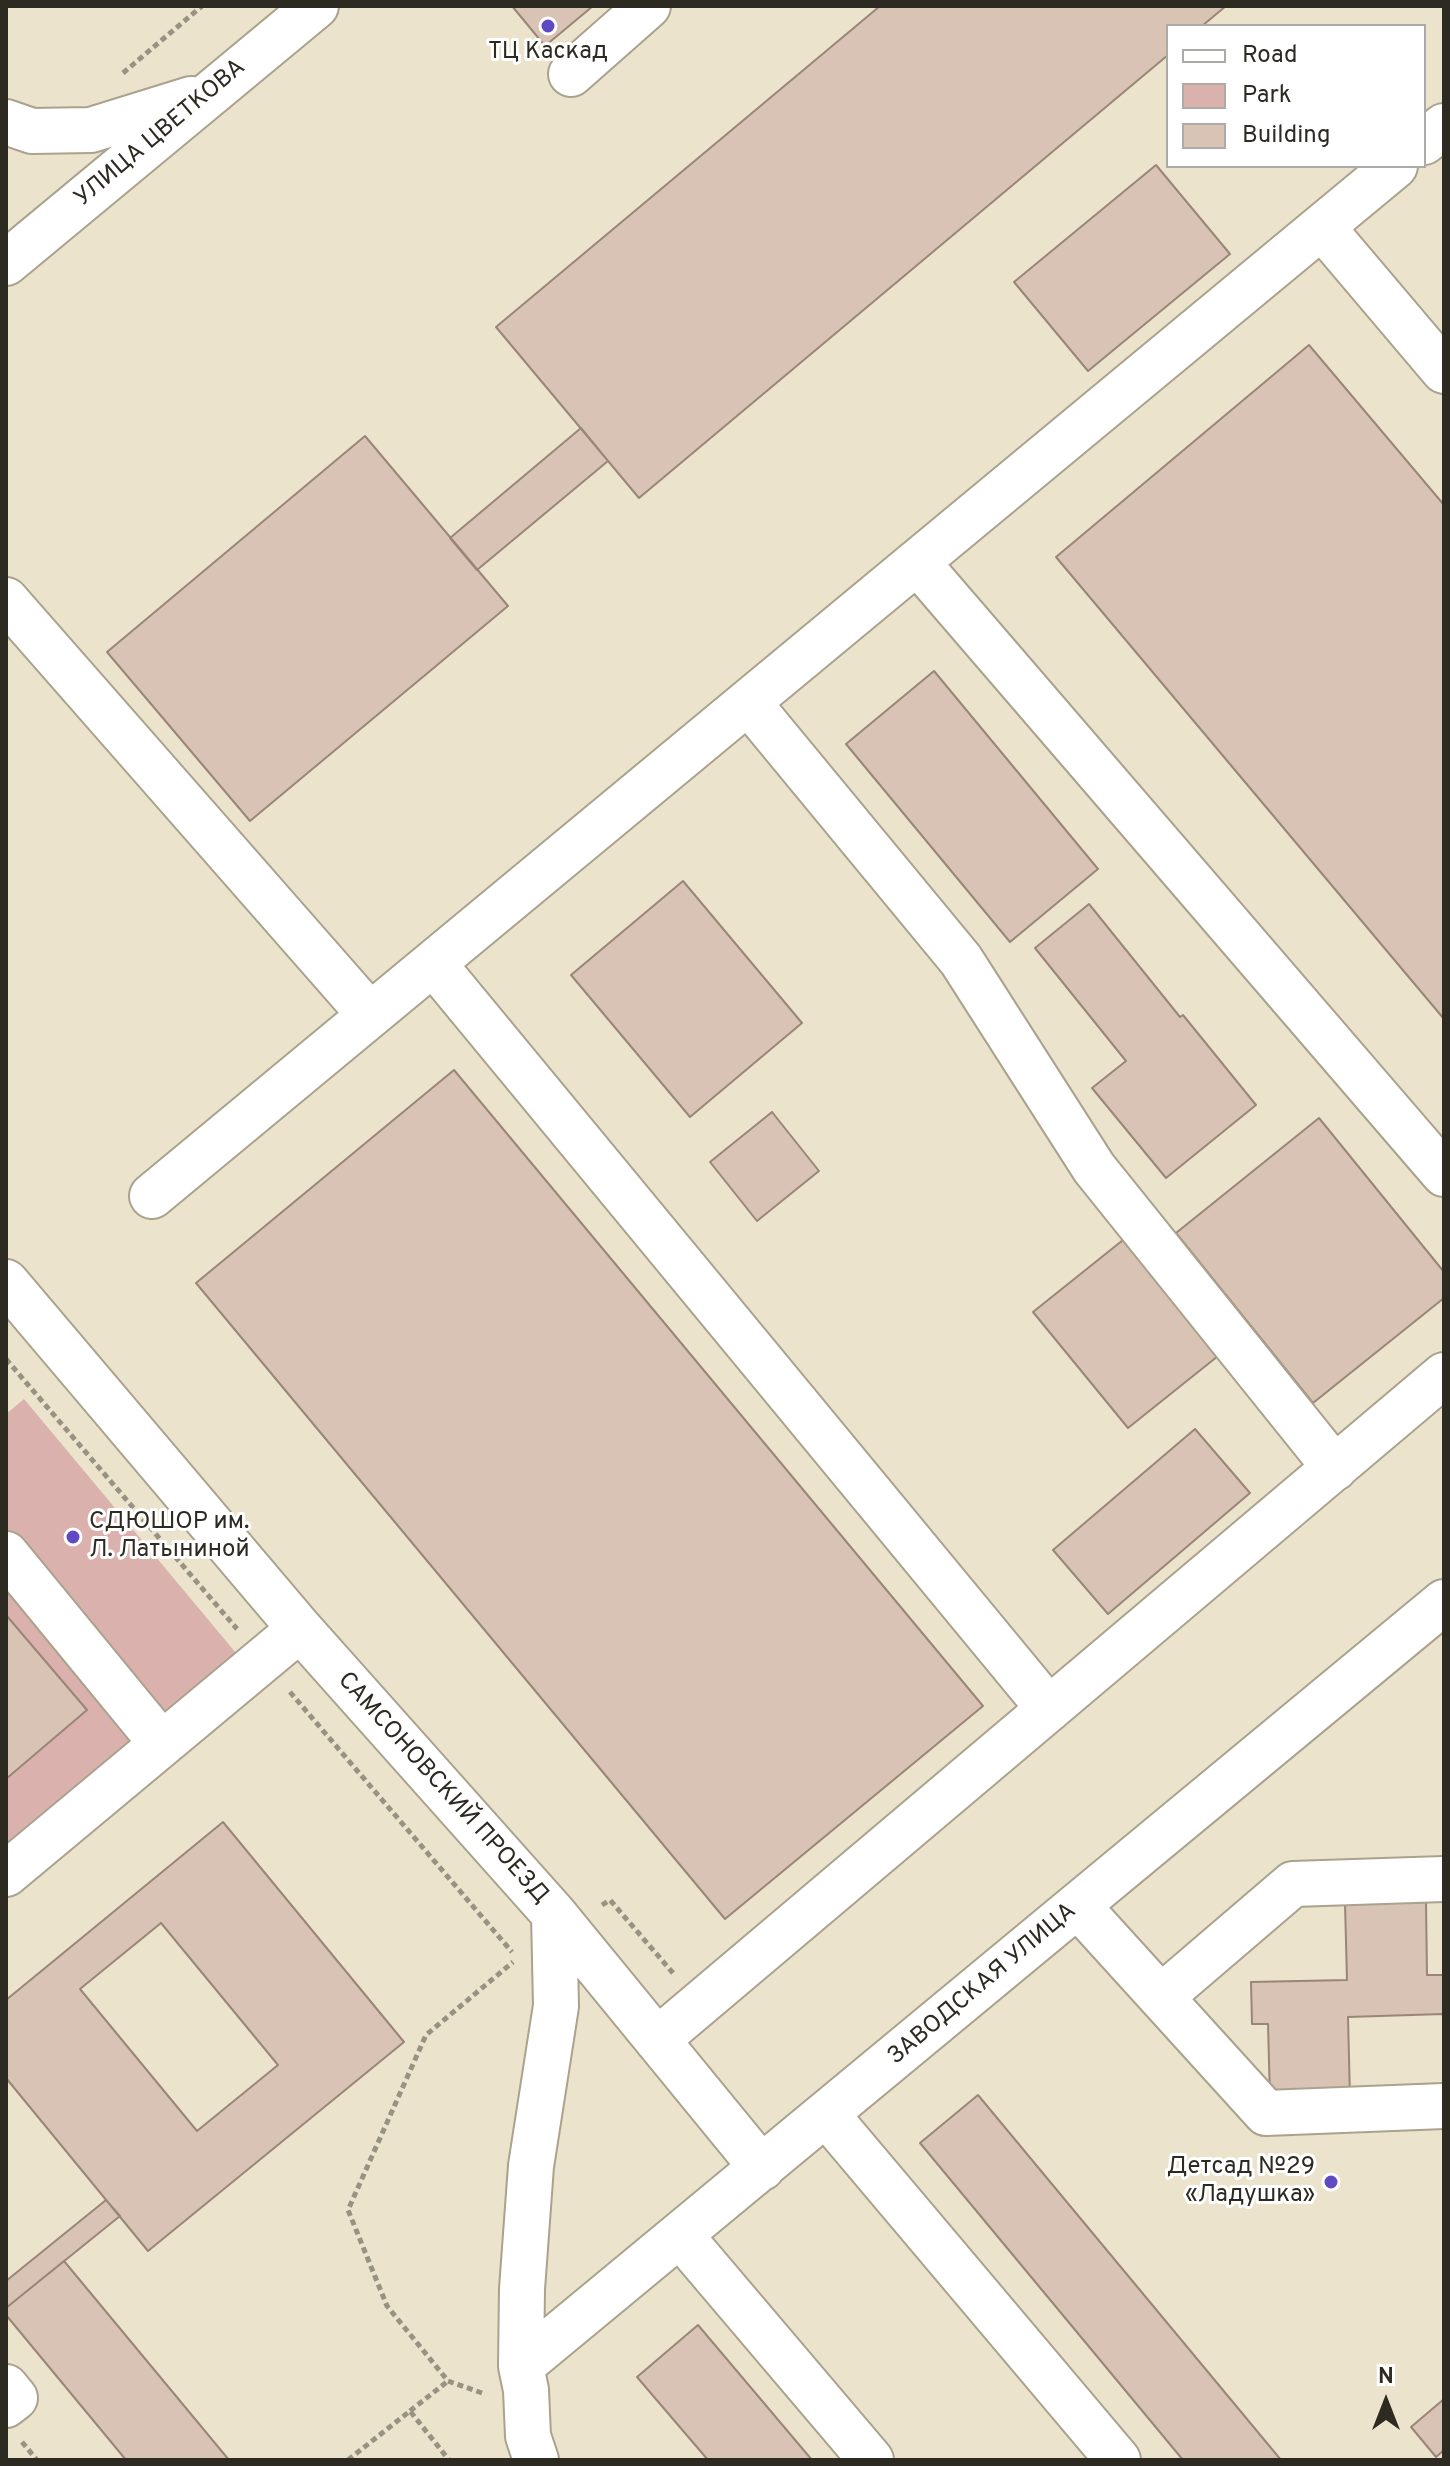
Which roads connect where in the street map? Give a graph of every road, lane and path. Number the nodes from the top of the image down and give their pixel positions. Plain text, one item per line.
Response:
1 (316, 6) edge
2 (648, 6) edge
3 (571, 74) dead end
4 (212, 92) junction
5 (6, 122) edge
6 (1444, 126) edge
7 (1426, 140) edge
8 (1393, 168) edge
9 (1322, 227) junction
10 (6, 263) edge
11 (1444, 371) edge
12 (917, 562) junction
13 (6, 600) edge
14 (748, 702) junction
15 (433, 963) junction
16 (370, 1015) junction
17 (1444, 1174) edge
18 (152, 1196) dead end
19 (6, 1282) edge
20 (6, 1359) edge
21 (1444, 1375) edge
22 (1335, 1468) junction
23 (6, 1554) edge
24 (1444, 1602) edge
25 (300, 1629) junction
26 (263, 1660) junction
27 (1049, 1709) junction
28 (162, 1744) junction
29 (6, 1874) edge
30 (1444, 1879) edge
31 (1078, 1906) junction
32 (554, 1914) junction
33 (1161, 1997) junction
34 (657, 2040) junction
35 (1444, 2106) edge
36 (826, 2114) junction
37 (762, 2168) junction
38 (680, 2235) junction
39 (521, 2366) junction
40 (6, 2387) edge
41 (410, 2411) junction
42 (10, 2419) edge
43 (37, 2460) edge
44 (348, 2460) edge
45 (449, 2460) edge
46 (536, 2460) edge
47 (871, 2460) edge
48 (1118, 2460) edge

1 - 4 street, УЛИЦА ЦВЕТКОВА
2 - 3 street
4 - 5 street
4 - 10 street, УЛИЦА ЦВЕТКОВА
6 - 7 street
8 - 9 street
9 - 11 street
9 - 12 street
12 - 14 street
12 - 17 street
13 - 16 street
14 - 15 street
14 - 22 street
15 - 16 street
15 - 27 street
16 - 18 street
19 - 25 street, САМСОНОВСКИЙ ПРОЕЗД
20 - 26 path
21 - 22 street
22 - 27 street
23 - 28 street
24 - 31 street, ЗАВОДСКАЯ УЛИЦА
25 - 26 street
25 - 32 street, САМСОНОВСКИЙ ПРОЕЗД
26 - 28 street
26 - 41 path
27 - 34 street
28 - 29 street
30 - 33 street
31 - 33 street
31 - 36 street, ЗАВОДСКАЯ УЛИЦА
32 - 34 street
32 - 39 street, САМСОНОВСКИЙ ПРОЕЗД
33 - 35 street
34 - 37 street
36 - 37 street, ЗАВОДСКАЯ УЛИЦА
36 - 48 street
37 - 38 street, ЗАВОДСКАЯ УЛИЦА
38 - 39 street, ЗАВОДСКАЯ УЛИЦА
38 - 47 street
39 - 46 street, САМСОНОВСКИЙ ПРОЕЗД
40 - 42 street
41 - 44 path
41 - 45 path
42 - 43 path

